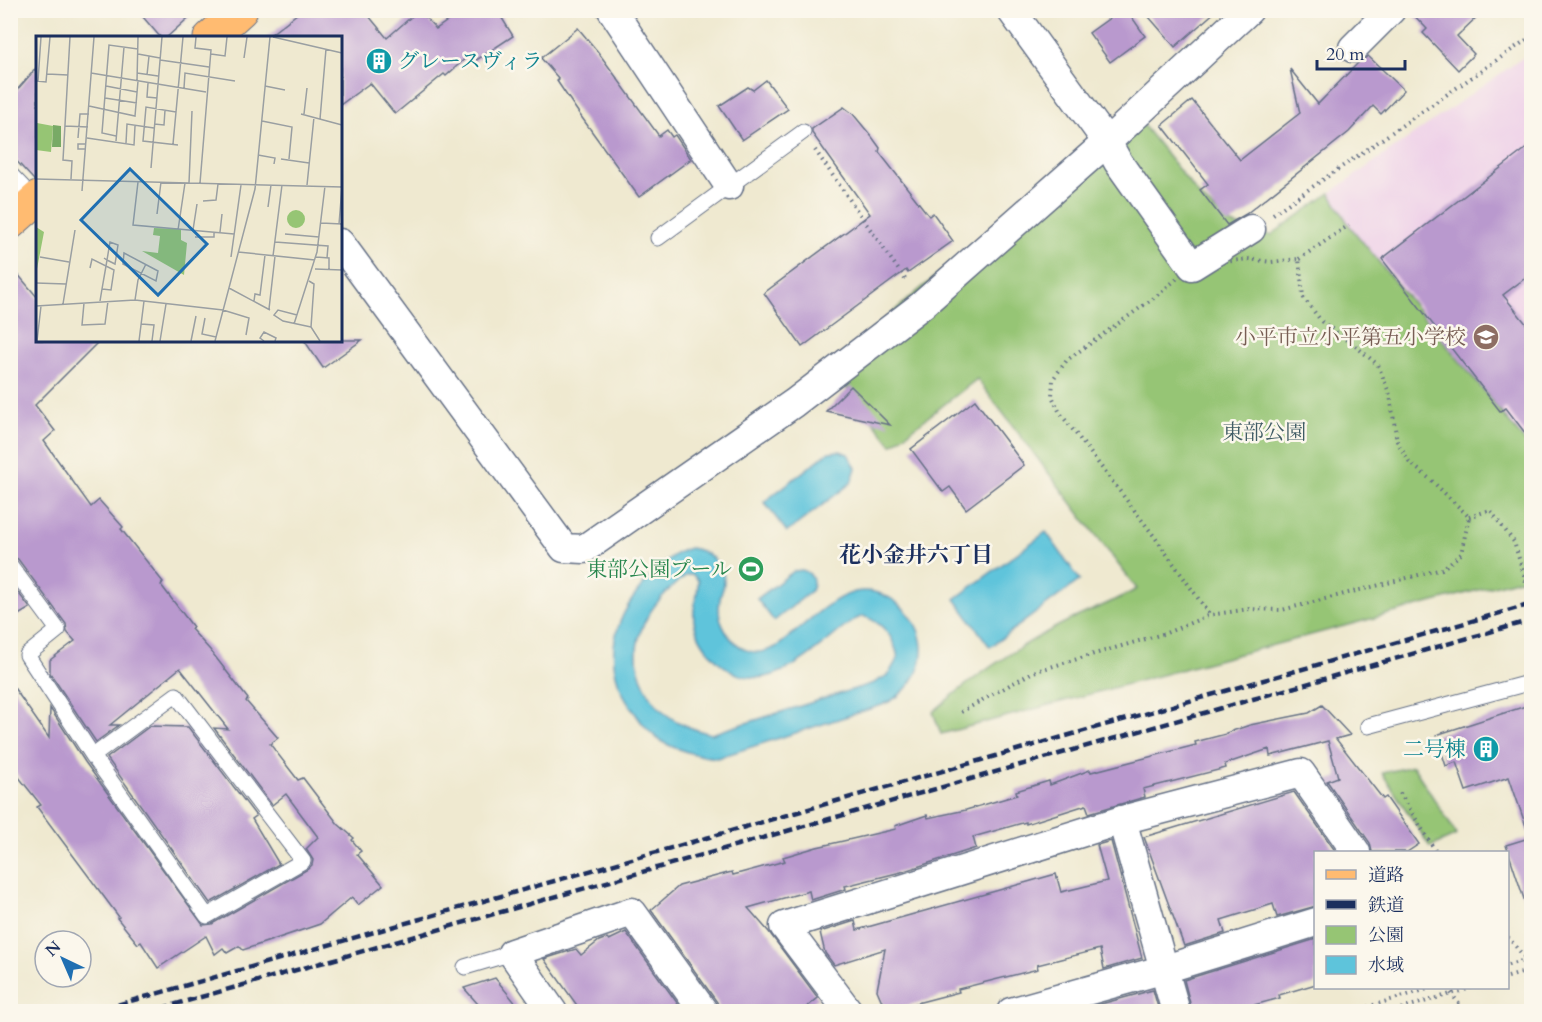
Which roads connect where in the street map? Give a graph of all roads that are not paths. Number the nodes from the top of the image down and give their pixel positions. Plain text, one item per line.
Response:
1 (241, 10) edge
2 (612, 10) edge
3 (1011, 10) edge
4 (1249, 10) edge
5 (1391, 10) edge
6 (212, 36) edge
7 (1353, 48) dead end
8 (803, 132) road end
9 (1107, 142) junction
10 (10, 174) edge
11 (729, 186) junction
12 (36, 199) edge
13 (10, 223) edge
14 (1251, 230) road end
15 (658, 238) dead end
16 (342, 246) edge
17 (10, 565) edge
18 (1532, 682) edge
19 (1368, 726) dead end
20 (93, 756) junction
21 (1122, 820) junction
22 (1355, 851) edge
23 (1314, 923) edge
24 (512, 953) junction
25 (465, 967) dead end
26 (1165, 969) junction
27 (553, 1011) edge
28 (704, 1011) edge
29 (849, 1011) edge
30 (1011, 1011) edge
31 (1176, 1011) edge

1 - 6 main road
2 - 11 street
3 - 9 street
4 - 9 street
5 - 7 street
8 - 11 lane
9 - 14 street
9 - 16 street
10 - 12 lane
11 - 15 lane
12 - 13 main road
17 - 20 lane
18 - 19 lane
20 - 20 lane
21 - 22 street
21 - 26 street
21 - 29 street
23 - 26 street
24 - 25 lane
24 - 27 street
24 - 28 street
26 - 30 street
26 - 31 street

